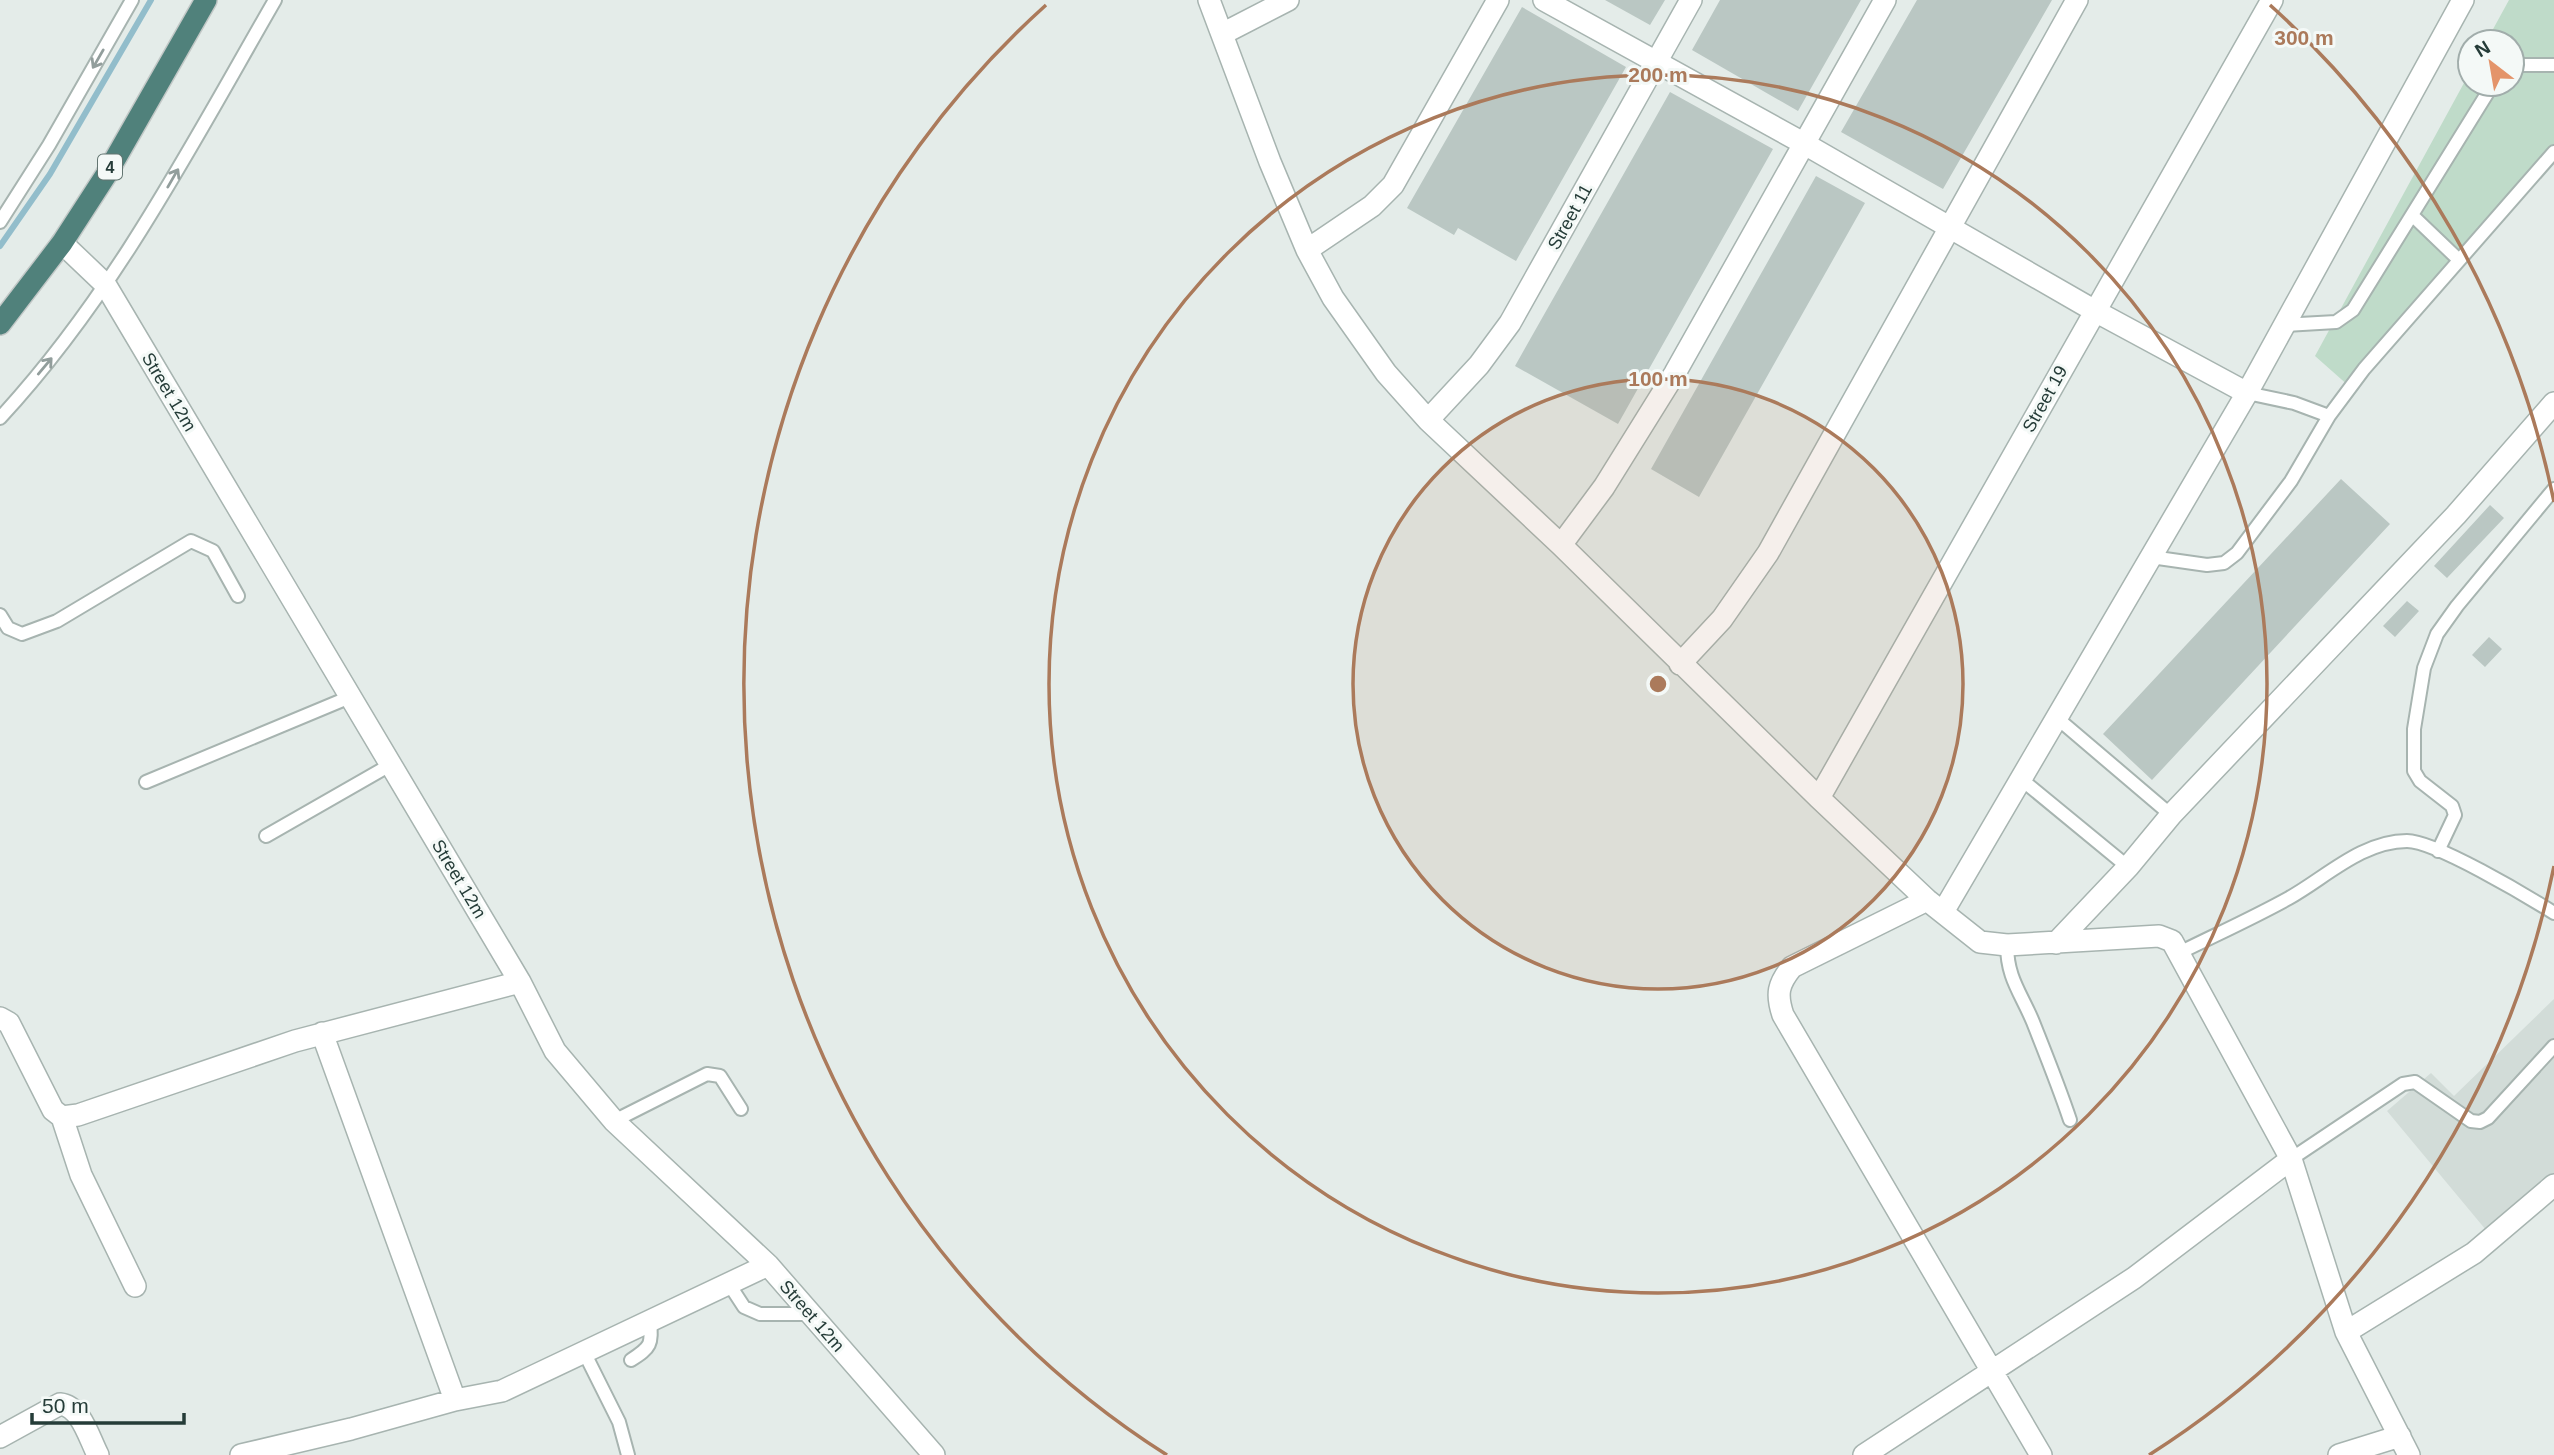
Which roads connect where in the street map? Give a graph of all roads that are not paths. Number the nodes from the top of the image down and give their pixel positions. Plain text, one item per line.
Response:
1 (132, 0) edge
2 (206, 0) edge
3 (275, 0) edge
4 (1209, 0) edge
5 (1288, 0) edge
6 (1498, 0) edge
7 (1544, 0) edge
8 (1691, 0) edge
9 (1885, 0) edge
10 (2077, 0) edge
11 (2272, 0) edge
12 (2463, 0) edge
13 (1222, 34) junction
14 (1656, 63) junction
15 (2526, 65) edge
16 (2554, 65) edge
17 (2485, 98) edge
18 (1803, 143) junction
19 (2554, 152) edge
20 (2413, 216) junction
21 (0, 222) edge
22 (1948, 228) junction
23 (62, 243) junction
24 (1307, 250) junction
25 (2459, 260) junction
26 (105, 284) junction
27 (2095, 311) junction
28 (3, 316) edge
29 (2284, 325) junction
30 (2247, 393) junction
31 (2554, 403) edge
32 (2329, 416) junction
33 (0, 418) edge
34 (1428, 420) junction
35 (2554, 489) edge
36 (1561, 545) junction
37 (2151, 557) junction
38 (238, 596) dead end
39 (0, 615) edge
40 (1680, 664) junction
41 (350, 697) junction
42 (2057, 718) junction
43 (390, 765) junction
44 (2021, 779) junction
45 (146, 782) dead end
46 (1819, 798) junction
47 (2171, 816) junction
48 (265, 836) dead end
49 (2438, 851) junction
50 (2128, 867) junction
51 (1935, 906) junction
52 (2554, 913) edge
53 (2056, 943) junction
54 (2007, 946) junction
55 (2179, 953) junction
56 (520, 982) junction
57 (0, 1018) edge
58 (322, 1033) junction
59 (2554, 1046) edge
60 (741, 1109) dead end
61 (62, 1117) junction
62 (2070, 1120) dead end
63 (614, 1121) junction
64 (2291, 1159) junction
65 (2554, 1185) edge
66 (768, 1265) junction
67 (729, 1284) junction
68 (135, 1286) dead end
69 (811, 1314) junction
70 (650, 1321) junction
71 (2346, 1332) junction
72 (584, 1352) junction
73 (631, 1360) dead end
74 (1992, 1371) junction
75 (455, 1400) junction
76 (0, 1437) edge
77 (2405, 1446) edge
78 (98, 1455) edge
79 (242, 1455) edge
80 (628, 1455) edge
81 (934, 1455) edge
82 (1864, 1455) edge
83 (2041, 1455) edge
84 (2339, 1455) edge

1 -> 21 lane
2 - 23 highway, 4
26 -> 3 lane
4 - 13 street
5 - 13 street
6 - 24 street
7 - 14 street
8 - 14 street, Street 11
9 - 18 street
10 - 22 street
11 - 27 street, Street 19
12 - 29 street
13 - 24 street
14 - 18 street
14 - 34 street, Street 11
15 - 16 lane
17 - 20 lane
18 - 22 street
18 - 36 street
19 - 25 lane
20 - 25 lane
20 - 29 lane
22 - 27 street
22 - 40 street
23 - 26 street, Street 12m
23 - 28 highway, 4
24 - 34 street
25 - 32 lane
33 -> 26 lane
26 - 41 street, Street 12m
27 - 30 street
27 - 46 street, Street 19
29 - 30 street
30 - 32 lane
30 - 37 street
31 - 47 street
32 - 37 lane
34 - 36 street
35 - 49 lane
36 - 40 street
37 - 42 street
38 - 39 lane
40 - 46 street
41 - 43 street, Street 12m
41 - 45 lane
42 - 44 street
42 - 47 lane
43 - 48 lane
43 - 56 street, Street 12m
44 - 50 lane
44 - 51 street
46 - 51 street
47 - 50 street
49 - 52 lane
49 - 55 lane
50 - 53 street
51 - 54 street
51 - 74 street
53 - 54 street
53 - 55 street
54 - 62 lane
55 - 64 street
56 - 58 street
56 - 63 street, Street 12m
57 - 61 street
58 - 61 street
58 - 75 street
59 - 64 lane
60 - 63 lane
61 - 68 street
63 - 66 street, Street 12m
64 - 71 street
64 - 74 street
65 - 71 street
66 - 67 street
66 - 69 street, Street 12m
67 - 69 lane
67 - 70 street
69 - 81 street, Street 12m
70 - 72 street
70 - 73 lane
71 - 77 street
72 - 75 street
72 - 80 lane
74 - 82 street
74 - 83 street
75 - 79 street
76 - 78 street
77 - 84 street

